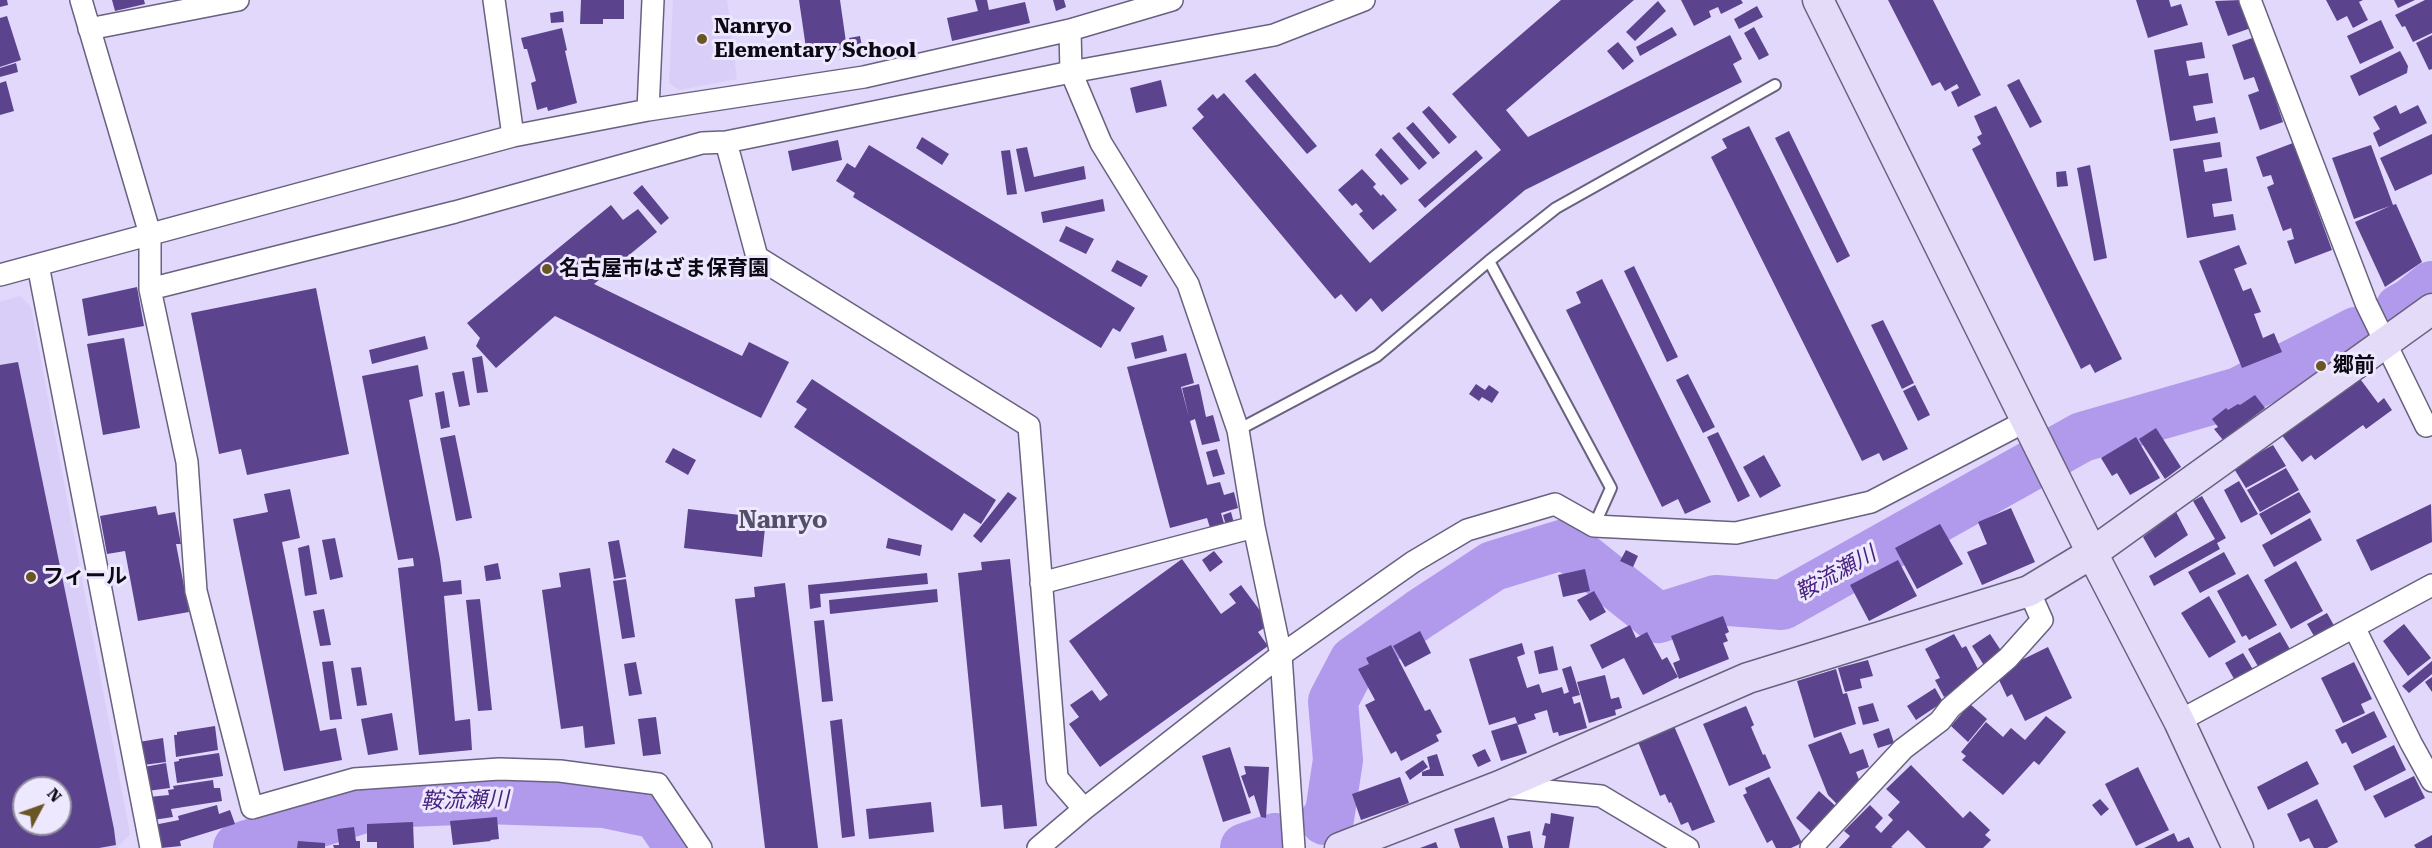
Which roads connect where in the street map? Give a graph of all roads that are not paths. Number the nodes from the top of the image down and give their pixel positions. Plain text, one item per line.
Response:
1 (81, 0) edge
2 (238, 0) edge
3 (494, 0) edge
4 (652, 0) edge
5 (1172, 0) edge
6 (1364, 0) edge
7 (1818, 0) edge
8 (2250, 0) edge
9 (88, 29) junction
10 (1070, 30) junction
11 (1071, 72) junction
12 (1775, 85) dead end
13 (648, 110) junction
14 (513, 136) junction
15 (726, 142) junction
16 (150, 234) junction
17 (1489, 261) junction
18 (38, 265) junction
19 (0, 275) edge
20 (150, 289) junction
21 (2432, 309) edge
22 (2385, 344) junction
23 (2430, 428) edge
24 (1238, 430) junction
25 (2033, 434) junction
26 (1594, 526) junction
27 (1254, 527) junction
28 (2092, 553) junction
29 (1041, 583) junction
30 (2432, 585) edge
31 (2029, 591) junction
32 (2354, 627) junction
33 (1281, 655) junction
34 (2179, 721) junction
35 (2432, 781) edge
36 (1500, 786) junction
37 (1084, 809) junction
38 (148, 846) edge
39 (701, 848) edge
40 (1038, 848) edge
41 (1294, 848) edge
42 (1340, 848) edge
43 (1688, 848) edge
44 (1811, 848) edge
45 (2238, 848) edge

1 - 9 street
2 - 9 street
3 - 14 street
4 - 13 street
5 - 10 street
6 - 11 street
7 - 25 street
8 - 22 street
9 - 16 street
10 - 11 street
10 - 13 street
11 - 15 street
11 - 24 street
12 - 17 lane
13 - 14 street
14 - 16 street
15 - 20 street
15 - 29 street
16 - 18 street
16 - 20 street
17 - 24 lane
17 - 26 lane
18 - 19 street
18 - 38 street
20 - 39 street
21 - 22 street
22 - 23 street
22 - 28 street
24 - 27 street
25 - 26 street
25 - 28 street
26 - 33 street
27 - 29 street
27 - 33 street
28 - 31 street
28 - 34 street
29 - 37 street
30 - 32 street
31 - 36 street
31 - 44 street
32 - 34 street
32 - 35 street
33 - 37 street
33 - 41 street
34 - 45 street
36 - 42 street
36 - 43 street
37 - 40 street

